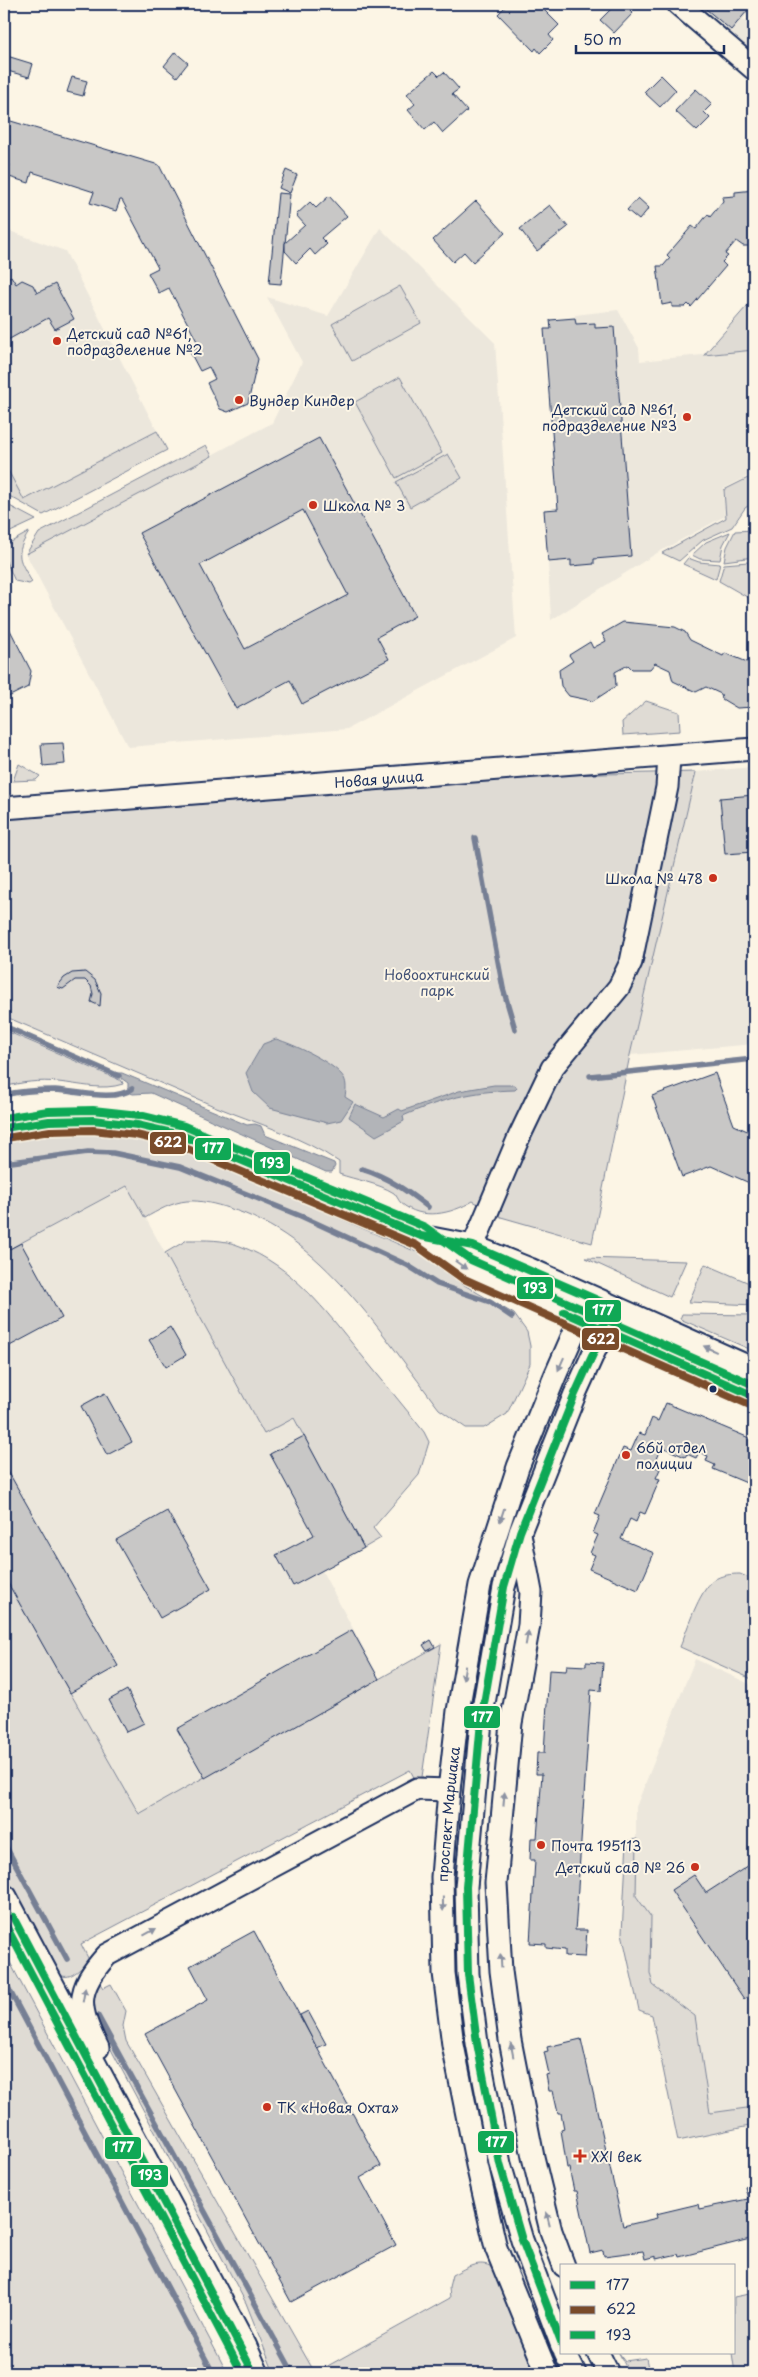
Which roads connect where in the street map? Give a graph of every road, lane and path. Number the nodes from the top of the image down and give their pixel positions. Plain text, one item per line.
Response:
1 (678, 4) edge
2 (754, 69) edge
3 (754, 749) edge
4 (669, 757) junction
5 (4, 808) edge
6 (4, 1128) edge
7 (421, 1236) junction
8 (472, 1246) junction
9 (602, 1302) junction
10 (580, 1319) junction
11 (604, 1330) junction
12 (754, 1369) edge
13 (754, 1396) edge
14 (520, 1532) junction
15 (448, 1790) junction
16 (4, 1898) edge
17 (4, 1922) edge
18 (124, 2122) junction
19 (563, 2264) edge
20 (560, 2341) edge
21 (566, 2354) edge
22 (598, 2354) edge
23 (242, 2373) edge
24 (255, 2373) edge
25 (546, 2373) edge
26 (575, 2373) edge
27 (608, 2373) edge

1 - 2 street
3 - 4 street, Новая улица
4 - 5 street, Новая улица
4 - 8 street
6 - 7 street
7 - 8 street
7 -> 10 street
8 - 9 street
9 - 10 street, проспект Маршака
9 - 11 street, проспект Маршака
12 -> 9 street
10 - 11 street
10 -> 15 street, проспект Маршака
11 - 13 street
11 - 14 street, проспект Маршака
19 -> 14 street
14 - 20 street, проспект Маршака
18 -> 15 street
15 -> 25 street, проспект Маршака
16 - 18 main road
17 - 23 main road
18 - 24 main road
21 - 26 street
22 - 27 street

